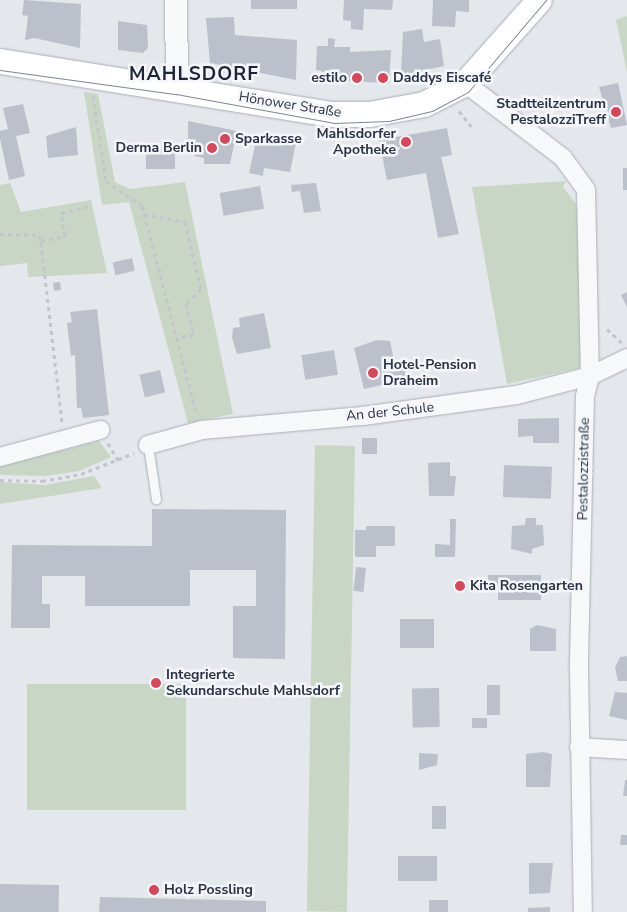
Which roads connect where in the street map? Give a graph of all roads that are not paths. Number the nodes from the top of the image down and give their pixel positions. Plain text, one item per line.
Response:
1 (176, 0) edge
2 (539, 0) edge
3 (0, 62) edge
4 (465, 82) junction
5 (177, 86) junction
6 (627, 358) edge
7 (590, 376) junction
8 (100, 430) dead end
9 (148, 445) joint
10 (0, 457) edge
11 (156, 499) dead end
12 (579, 747) junction
13 (627, 750) edge
14 (583, 912) edge

1 - 5 street
2 - 4 main road, Hönower Straße
3 - 5 main road, Hönower Straße
4 - 5 main road, Hönower Straße
4 - 7 street, Pestalozzistraße
6 - 7 street, An der Schule
7 - 9 street, An der Schule
7 - 12 street, Pestalozzistraße
8 - 10 street
9 - 11 lane
12 - 13 street
12 - 14 street, Pestalozzistraße

